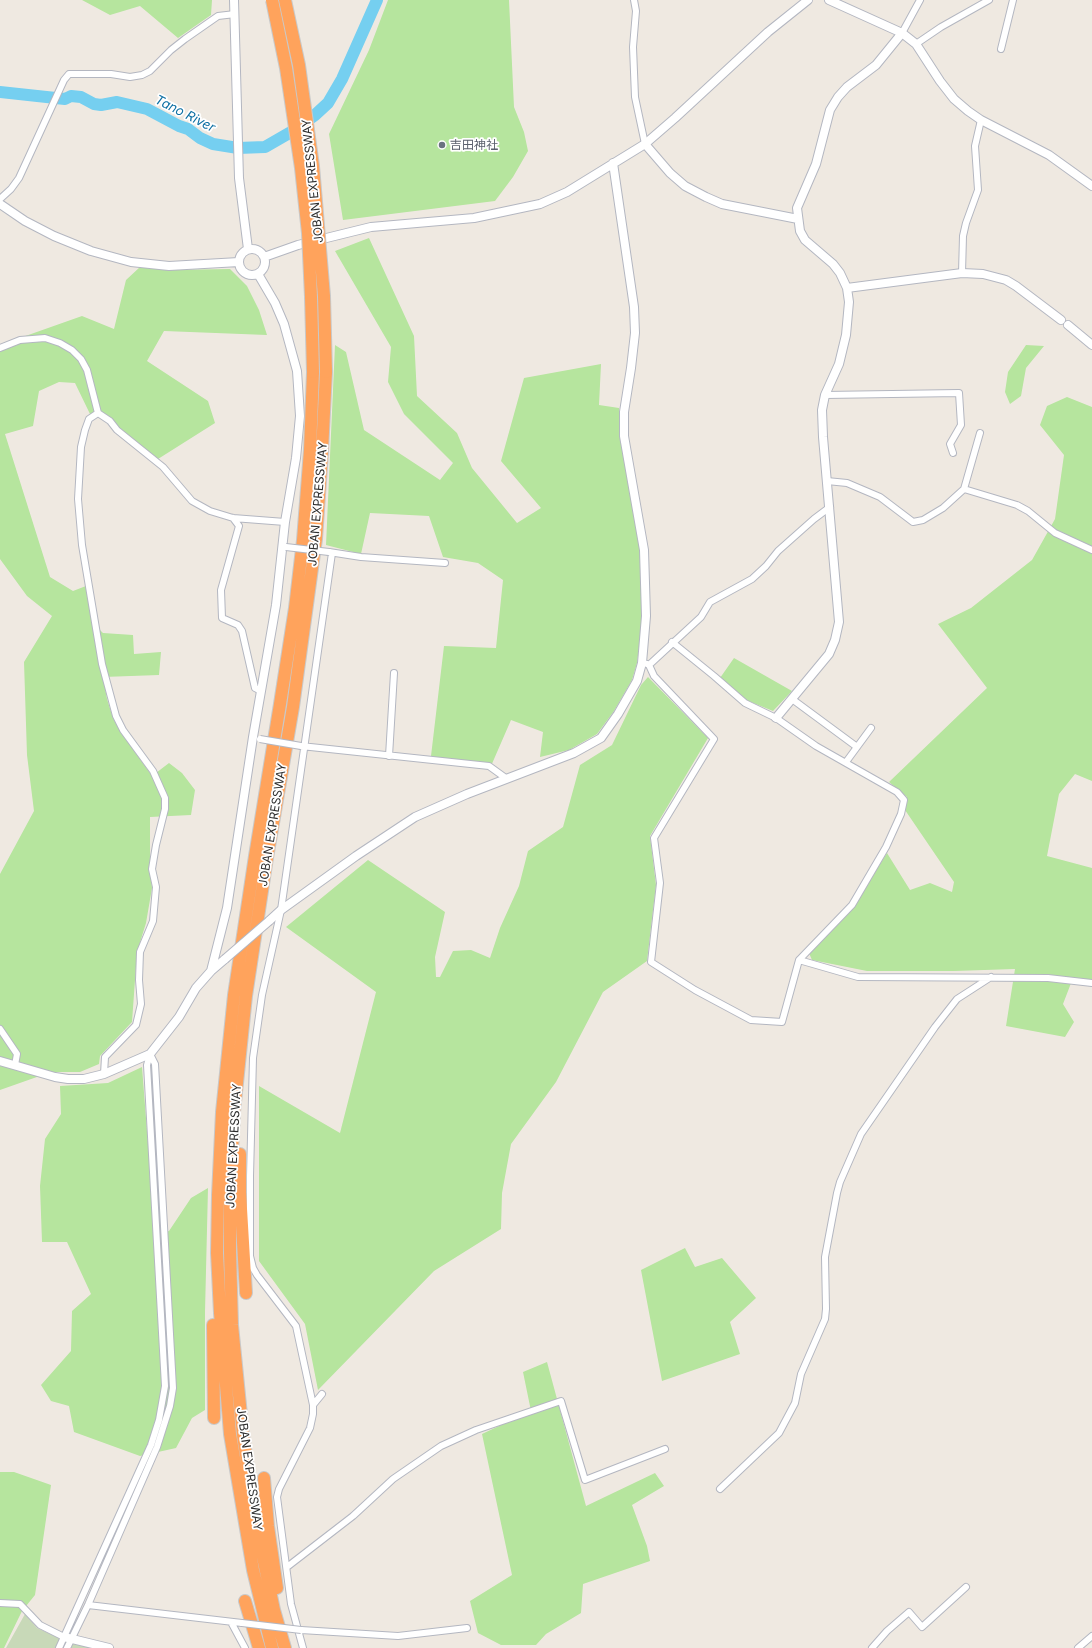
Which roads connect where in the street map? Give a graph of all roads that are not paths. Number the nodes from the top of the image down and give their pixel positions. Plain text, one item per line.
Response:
1 (234, 0) edge
2 (272, 0) edge
3 (285, 0) edge
4 (634, 0) edge
5 (808, 0) edge
6 (829, 0) edge
7 (989, 0) edge
8 (1013, 0) edge
9 (918, 2) edge
10 (235, 14) junction
11 (902, 33) junction
12 (916, 44) junction
13 (1001, 49) dead end
14 (981, 120) junction
15 (645, 144) junction
16 (613, 163) junction
17 (1092, 186) edge
18 (0, 199) edge
19 (0, 204) edge
20 (798, 219) junction
21 (248, 249) junction
22 (264, 257) junction
23 (239, 262) junction
24 (962, 272) junction
25 (258, 274) junction
26 (847, 288) junction
27 (1092, 345) edge
28 (0, 348) edge
29 (825, 395) junction
30 (98, 413) junction
31 (980, 433) dead end
32 (953, 453) dead end
33 (827, 481) junction
34 (964, 489) junction
35 (830, 507) junction
36 (232, 518) junction
37 (285, 522) junction
38 (284, 546) junction
39 (1092, 550) edge
40 (331, 552) junction
41 (445, 563) dead end
42 (672, 642) junction
43 (645, 664) junction
44 (394, 673) dead end
45 (261, 691) junction
46 (792, 699) junction
47 (776, 718) junction
48 (871, 728) dead end
49 (256, 738) junction
50 (303, 746) junction
51 (857, 747) junction
52 (389, 756) junction
53 (846, 762) junction
54 (507, 779) junction
55 (281, 910) junction
56 (799, 960) junction
57 (211, 970) junction
58 (991, 977) junction
59 (1092, 984) edge
60 (0, 1029) edge
61 (150, 1054) junction
62 (0, 1061) edge
63 (15, 1065) junction
64 (238, 1065) junction
65 (104, 1074) junction
66 (218, 1253) junction
67 (246, 1293) dead end
68 (322, 1394) dead end
69 (313, 1405) junction
70 (214, 1418) dead end
71 (665, 1449) dead end
72 (264, 1478) dead end
73 (720, 1489) dead end
74 (287, 1567) junction
75 (966, 1587) dead end
76 (245, 1601) dead end
77 (0, 1603) edge
78 (88, 1604) junction
79 (231, 1622) junction
80 (467, 1628) dead end
81 (1092, 1636) edge
82 (67, 1638) junction
83 (284, 1645) edge
84 (58, 1648) edge
85 (67, 1648) edge
86 (109, 1648) edge
87 (245, 1648) edge
88 (259, 1648) edge
89 (272, 1648) edge
90 (303, 1648) edge
91 (872, 1648) edge
92 (1078, 1648) edge

1 - 10 street
2 - 66 highway, JOBAN EXPRESSWAY, bridge
3 - 64 highway, JOBAN EXPRESSWAY, bridge
4 - 15 street
5 - 15 street
6 - 11 street
7 - 12 street
8 - 13 street
9 - 11 street
10 - 18 street
10 - 21 street
11 - 12 street
11 - 20 street
12 - 14 street
14 - 17 street
14 - 24 street
15 - 16 street
15 - 20 street
16 - 22 street
16 - 43 street
19 - 23 street
20 - 26 street
21 - 22 street
21 - 23 street
22 - 25 street
23 - 25 street
24 - 26 street
24 - 27 street
25 - 37 street
26 - 29 street
28 - 30 street
29 - 32 street
29 - 33 street
30 - 36 street
30 - 65 street
31 - 34 street
33 - 34 street
33 - 35 street
34 - 39 street
35 - 42 street
35 - 46 street
36 - 37 street
36 - 45 street
37 - 38 street
38 - 40 street, bridge
38 - 45 street
40 - 41 street
40 - 50 street
42 - 43 street
42 - 47 street
43 - 54 street
43 - 56 street
44 - 52 street
45 - 49 street
46 - 47 street
46 - 51 street
47 - 53 street
48 - 51 street
49 - 50 street, bridge
49 - 57 street
50 - 52 street
50 - 55 street
51 - 53 street
52 - 54 street
53 - 56 street
54 - 55 street
55 - 57 street, bridge
55 - 69 street
56 - 58 street
57 - 61 street
58 - 59 street
58 - 73 street
60 - 63 street
61 - 65 street
61 - 78 street
61 - 82 street
62 - 63 street
63 - 65 street
64 - 67 highway
64 - 83 highway, JOBAN EXPRESSWAY
66 - 70 highway
66 - 89 highway, JOBAN EXPRESSWAY
68 - 69 street
69 - 74 street
71 - 74 street
72 - 83 highway
74 - 90 street
75 - 91 street
76 - 88 highway
77 - 82 street
78 - 79 street
78 - 82 street
79 - 80 street, bridge
79 - 87 street
81 - 92 street
82 - 84 street
82 - 85 street
82 - 86 street

